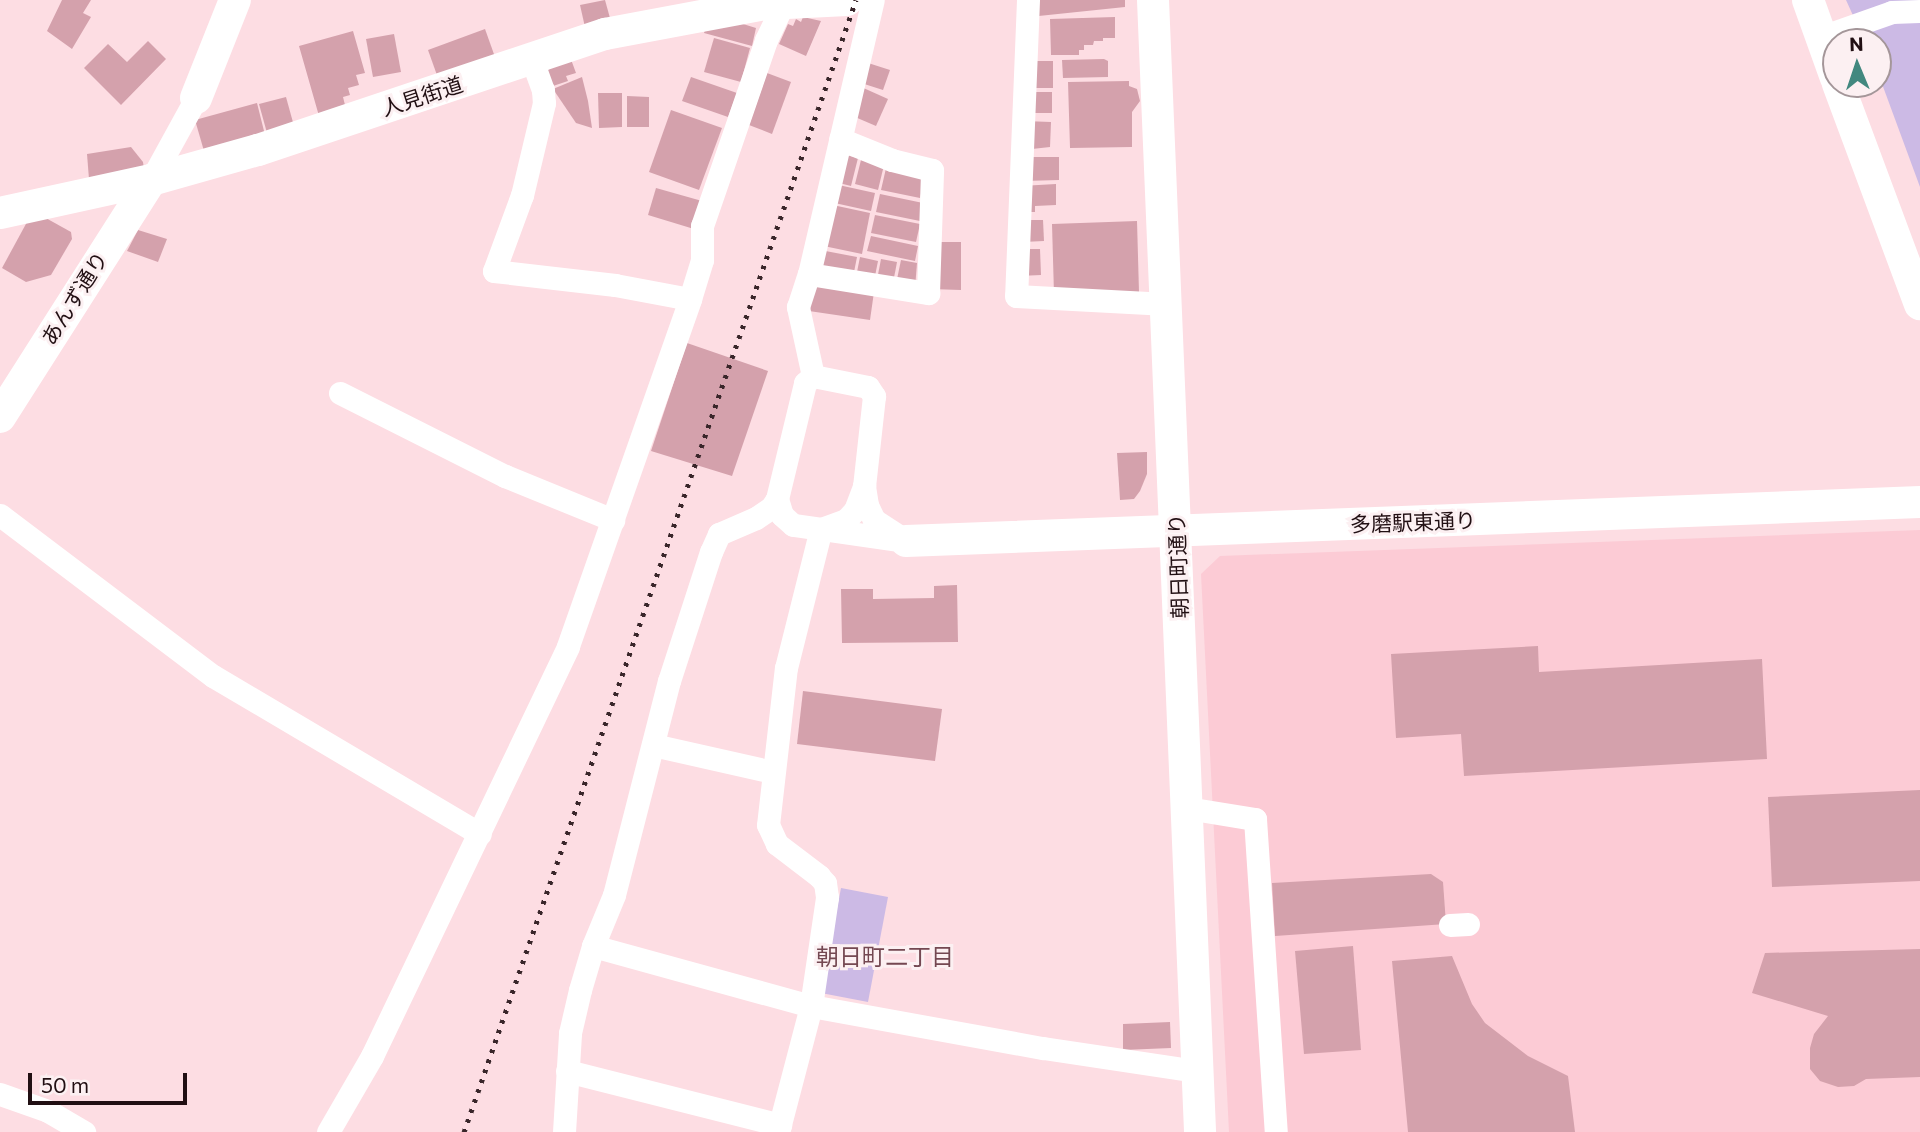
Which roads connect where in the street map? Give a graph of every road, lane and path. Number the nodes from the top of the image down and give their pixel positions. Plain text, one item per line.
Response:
1 (235, 0) edge
2 (837, 0) edge
3 (847, 0) edge
4 (873, 0) edge
5 (1028, 0) edge
6 (1153, 0) edge
7 (1808, 0) edge
8 (784, 2) junction
9 (1920, 11) edge
10 (1821, 37) joint
11 (532, 60) junction
12 (196, 98) joint
13 (1843, 98) edge
14 (840, 139) junction
15 (151, 180) junction
16 (82, 195) junction
17 (0, 214) edge
18 (99, 258) junction
19 (808, 274) junction
20 (690, 299) junction
21 (1167, 304) junction
22 (1920, 304) edge
23 (813, 376) junction
24 (340, 393) dead end
25 (0, 417) edge
26 (864, 486) junction
27 (777, 499) junction
28 (1920, 502) edge
29 (0, 515) edge
30 (613, 520) junction
31 (741, 525) junction
32 (793, 525) junction
33 (821, 529) junction
34 (1176, 531) junction
35 (906, 541) junction
36 (653, 745) junction
37 (773, 772) junction
38 (1187, 808) junction
39 (480, 834) junction
40 (593, 946) junction
41 (811, 1006) junction
42 (567, 1071) junction
43 (1197, 1071) junction
44 (0, 1094) edge
45 (779, 1128) edge
46 (84, 1132) edge
47 (328, 1132) edge
48 (564, 1132) edge
49 (1200, 1132) edge
50 (1276, 1132) edge

1 - 12 street
2 - 3 street, 人見街道
2 - 8 street, 人見街道
4 - 14 street
5 - 21 street
6 - 21 street, 朝日町通り
7 - 10 street
8 - 11 street, 人見街道
8 - 20 street
9 - 10 street
11 - 15 street, 人見街道
11 - 20 street
12 - 15 street
13 - 22 street
14 - 19 street
14 - 19 street
15 - 16 street, 人見街道
15 - 18 street, あんず通り
16 - 17 street, 人見街道
16 - 18 street
18 - 25 street, あんず通り
19 - 23 street
20 - 30 street
21 - 34 street, 朝日町通り
23 - 26 street
23 - 27 street
24 - 30 street
26 - 33 street
26 - 35 street
27 - 31 street
27 - 32 street
28 - 34 street, 多磨駅東通り
29 - 39 street
30 - 39 street
31 - 32 street
31 - 36 street
32 - 33 street
33 - 35 street
33 - 37 street
34 - 35 street, 多磨駅東通り
34 - 38 street, 朝日町通り
36 - 37 street
36 - 40 street
37 - 41 street
38 - 43 street, 朝日町通り
38 - 50 street
39 - 47 street
40 - 41 street
40 - 42 street
41 - 43 street
41 - 45 street
42 - 45 street
42 - 48 street
43 - 49 street, 朝日町通り
44 - 46 street

